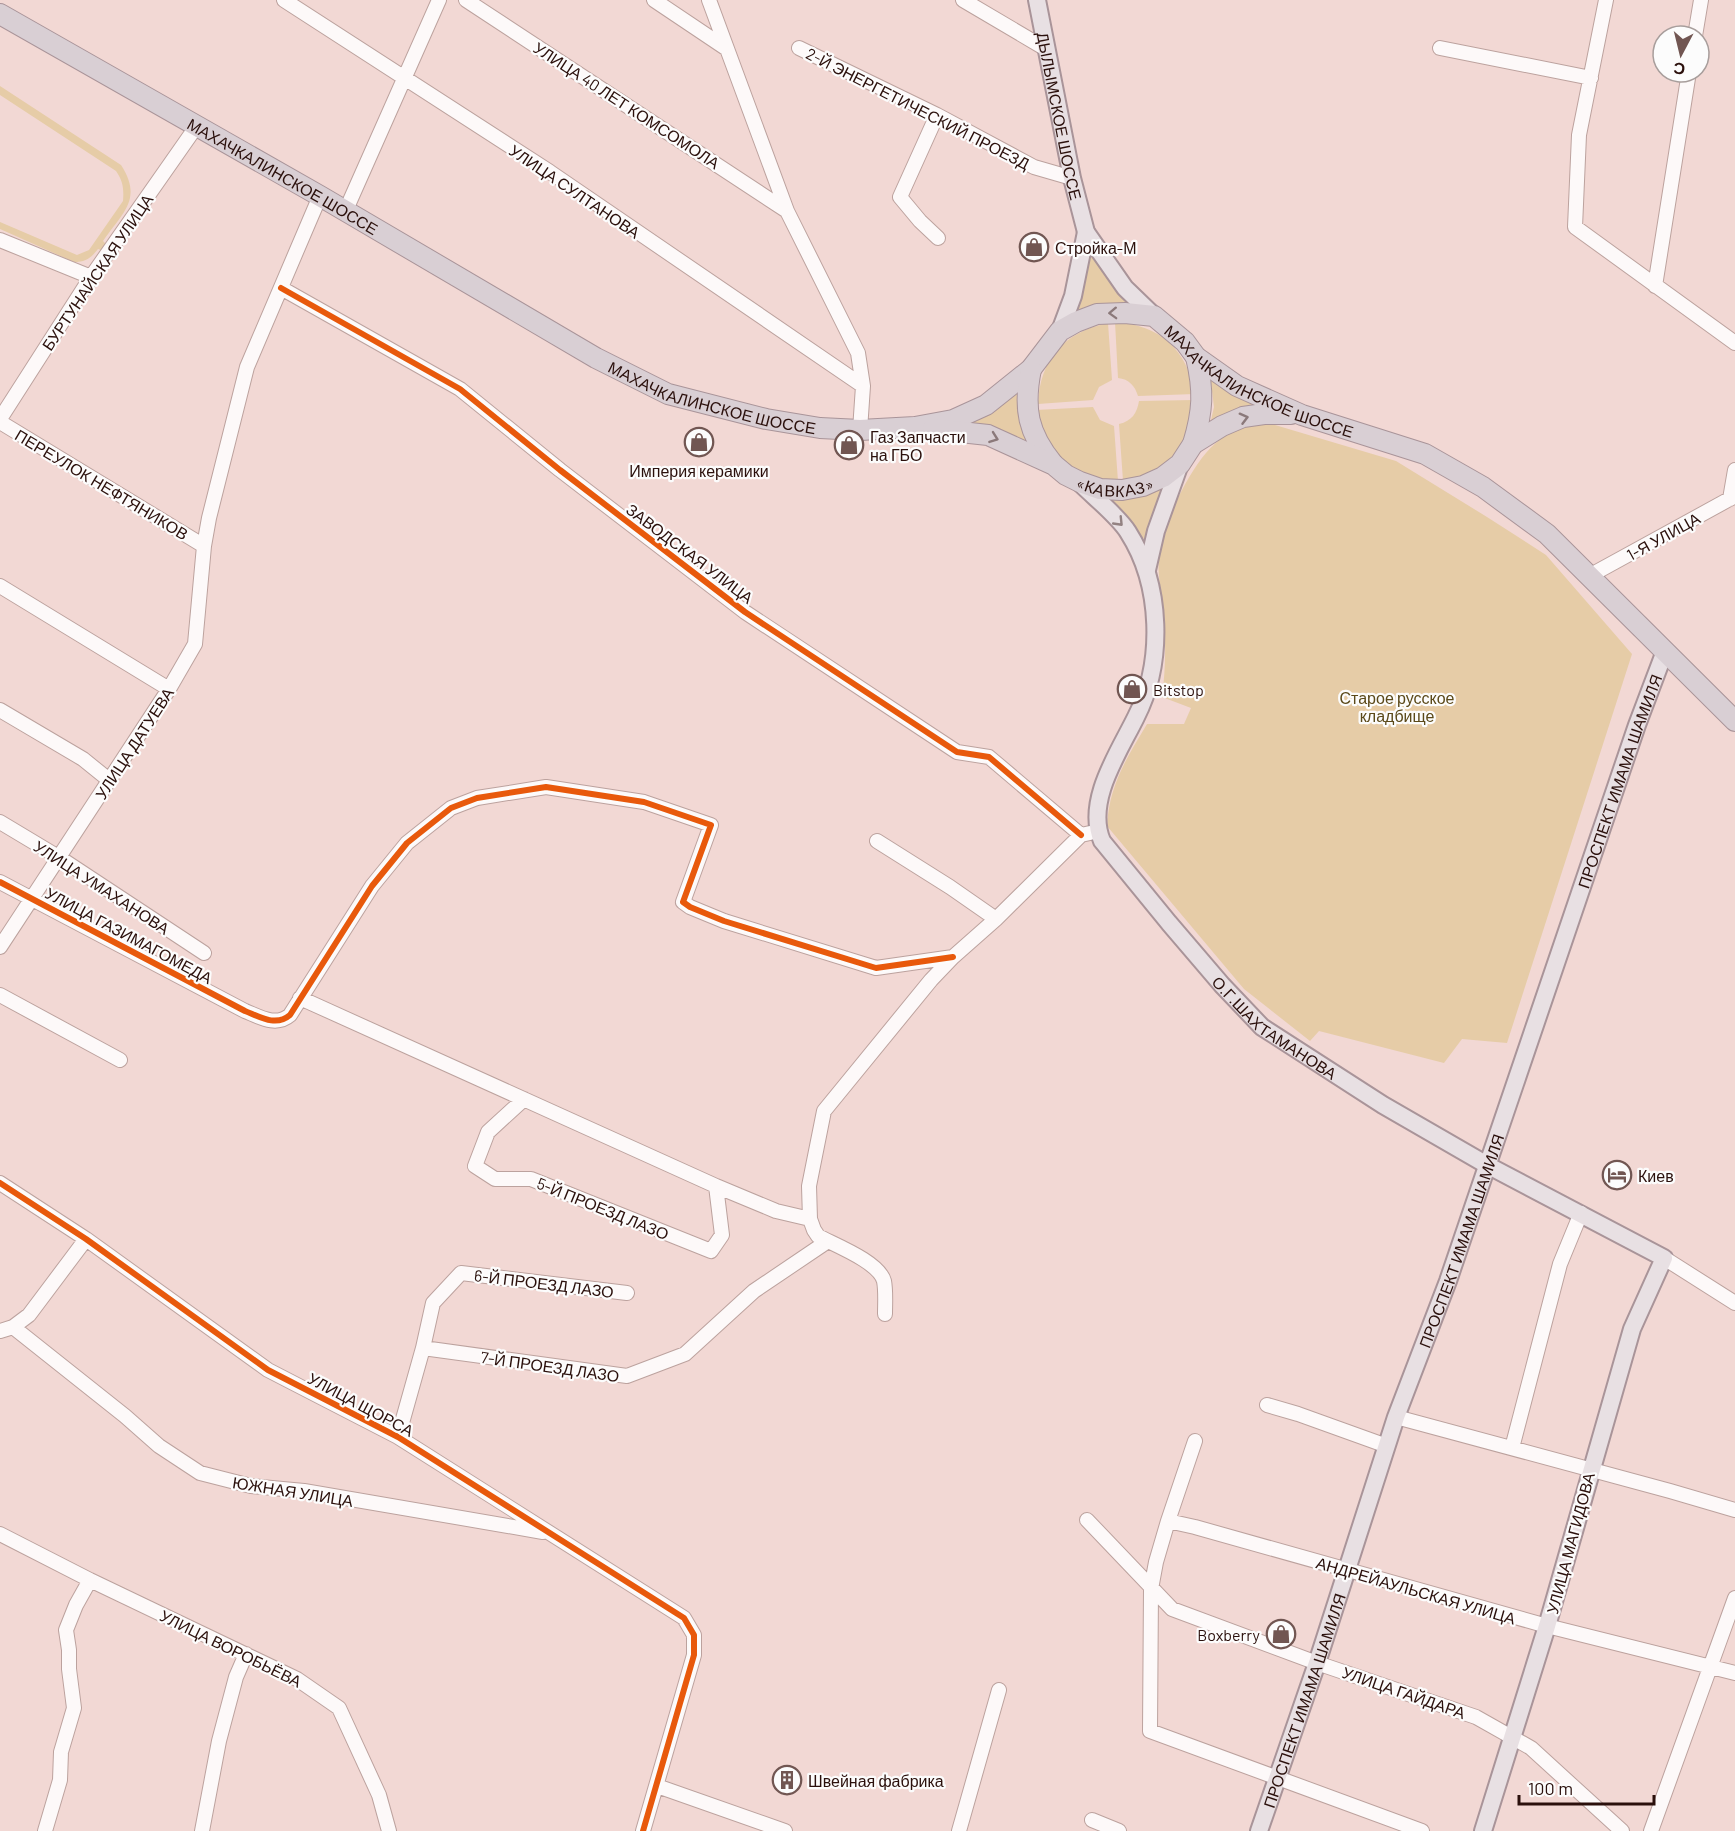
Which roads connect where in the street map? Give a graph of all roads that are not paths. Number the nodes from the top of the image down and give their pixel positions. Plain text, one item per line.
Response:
1 (284, 0) edge
2 (439, 0) edge
3 (466, 0) edge
4 (654, 0) edge
5 (709, 0) edge
6 (963, 0) edge
7 (1037, 0) edge
8 (1606, 0) edge
9 (1701, 0) edge
10 (0, 14) edge
11 (1697, 24) edge
12 (799, 48) dead end
13 (1440, 48) dead end
14 (1046, 49) junction
15 (727, 50) junction
16 (403, 78) junction
17 (1590, 78) junction
18 (1687, 84) edge
19 (938, 115) junction
20 (196, 127) junction
21 (1072, 178) junction
22 (320, 196) junction
23 (788, 211) junction
24 (345, 212) junction
25 (1086, 232) junction
26 (938, 238) dead end
27 (0, 240) edge
28 (91, 277) junction
29 (1655, 286) junction
30 (281, 288) junction
31 (1154, 316) junction
32 (1060, 331) junction
33 (1735, 344) edge
34 (1196, 357) junction
35 (1031, 369) junction
36 (863, 386) junction
37 (1302, 415) junction
38 (0, 421) edge
39 (915, 427) junction
40 (860, 430) junction
41 (1193, 444) junction
42 (1180, 464) junction
43 (1054, 465) junction
44 (1735, 470) edge
45 (1080, 482) junction
46 (1732, 497) edge
47 (204, 546) junction
48 (1147, 570) junction
49 (1591, 575) junction
50 (0, 586) edge
51 (1665, 651) junction
52 (169, 689) junction
53 (0, 710) edge
54 (1735, 720) edge
55 (109, 780) junction
56 (0, 822) edge
57 (1089, 833) junction
58 (877, 841) dead end
59 (60, 858) junction
60 (0, 882) edge
61 (31, 899) junction
62 (996, 919) junction
63 (0, 947) edge
64 (204, 952) dead end
65 (953, 957) junction
66 (0, 995) edge
67 (300, 998) junction
68 (120, 1060) dead end
69 (524, 1099) junction
70 (1487, 1165) junction
71 (0, 1183) edge
72 (716, 1186) junction
73 (1581, 1213) junction
74 (810, 1219) junction
75 (86, 1239) junction
76 (828, 1241) junction
77 (1664, 1258) junction
78 (627, 1293) dead end
79 (1735, 1303) edge
80 (885, 1314) dead end
81 (6, 1329) edge
82 (423, 1348) junction
83 (1267, 1406) dead end
84 (1396, 1417) junction
85 (398, 1437) junction
86 (1195, 1441) dead end
87 (1387, 1446) junction
88 (1512, 1448) junction
89 (1590, 1470) junction
90 (1735, 1510) edge
91 (1086, 1520) dead end
92 (1168, 1521) junction
93 (550, 1533) junction
94 (0, 1534) edge
95 (1346, 1570) junction
96 (90, 1580) junction
97 (1151, 1589) junction
98 (1735, 1598) edge
99 (1547, 1626) junction
100 (246, 1654) junction
101 (1317, 1663) junction
102 (1710, 1666) junction
103 (1735, 1673) edge
104 (999, 1690) dead end
105 (1512, 1738) junction
106 (1277, 1779) junction
107 (657, 1786) junction
108 (1092, 1820) dead end
109 (45, 1831) edge
110 (202, 1831) edge
111 (389, 1831) edge
112 (643, 1831) edge
113 (785, 1831) edge
114 (959, 1831) edge
115 (1119, 1831) edge
116 (1259, 1831) edge
117 (1422, 1831) edge
118 (1483, 1831) edge
119 (1622, 1831) edge
120 (1651, 1831) edge

1 - 16 street, УЛИЦА СУЛТАНОВА
2 - 16 street
3 - 23 street, УЛИЦА 40 ЛЕТ КОМСОМОЛА
4 - 15 street
5 - 15 street
6 - 14 street
7 - 14 main road, ДЫЛЫМСКОЕ ШОССЕ
8 - 17 street
9 - 11 street
10 - 20 highway, МАХАЧКАЛИНСКОЕ ШОССЕ
12 - 19 street, 2-Й ЭНЕРГЕТИЧЕСКИЙ ПРОЕЗД
13 - 17 street
14 - 21 main road, ДЫЛЫМСКОЕ ШОССЕ
15 - 23 street
16 - 24 street
16 - 36 street, УЛИЦА СУЛТАНОВА
17 - 29 street
18 - 29 street
19 - 21 street, 2-Й ЭНЕРГЕТИЧЕСКИЙ ПРОЕЗД
19 - 26 street
20 - 22 highway, МАХАЧКАЛИНСКОЕ ШОССЕ
20 - 28 street, БУРТУНАЙСКАЯ УЛИЦА
21 - 25 main road, ДЫЛЫМСКОЕ ШОССЕ
22 - 24 highway, МАХАЧКАЛИНСКОЕ ШОССЕ
22 - 30 street, УЛИЦА ДАТУЕВА
23 - 36 street
24 - 40 highway, МАХАЧКАЛИНСКОЕ ШОССЕ
25 - 31 main road
25 - 32 main road
27 - 28 street
28 - 38 street, БУРТУНАЙСКАЯ УЛИЦА
29 - 33 street
30 - 47 street, УЛИЦА ДАТУЕВА
30 - 57 street, ЗАВОДСКАЯ УЛИЦА
31 -> 32 highway, МАХАЧКАЛИНСКОЕ ШОССЕ
31 - 34 highway, МАХАЧКАЛИНСКОЕ ШОССЕ
32 - 35 highway, МАХАЧКАЛИНСКОЕ ШОССЕ
34 - 37 highway, МАХАЧКАЛИНСКОЕ ШОССЕ
34 - 41 highway
35 - 39 highway, МАХАЧКАЛИНСКОЕ ШОССЕ
35 - 43 highway
36 - 40 street
41 -> 37 highway, «КАВКАЗ»
37 - 49 highway, МАХАЧКАЛИНСКОЕ ШОССЕ
38 - 47 street, ПЕРЕУЛОК НЕФТЯНИКОВ
39 - 40 highway, МАХАЧКАЛИНСКОЕ ШОССЕ
39 -> 43 highway, «КАВКАЗ»
41 - 42 highway, «КАВКАЗ»
42 - 45 highway, «КАВКАЗ»
42 - 48 main road
43 - 45 highway, «КАВКАЗ»
44 - 46 street
45 -> 48 main road
46 - 49 street, 1-Я УЛИЦА
47 - 52 street, УЛИЦА ДАТУЕВА
48 - 57 main road
49 - 51 highway, МАХАЧКАЛИНСКОЕ ШОССЕ
50 - 52 street
51 - 54 highway, МАХАЧКАЛИНСКОЕ ШОССЕ
51 - 70 main road, ПРОСПЕКТ ИМАМА ШАМИЛЯ
52 - 55 street, УЛИЦА ДАТУЕВА
53 - 55 street
55 - 59 street, УЛИЦА ДАТУЕВА
56 - 59 street, УЛИЦА УМАХАНОВА
57 - 62 street
57 - 70 main road, О.Г.ШАХТАМАНОВА
58 - 62 street
59 - 61 street, УЛИЦА ДАТУЕВА
59 - 64 street, УЛИЦА УМАХАНОВА
60 - 61 street, УЛИЦА ГАЗИМАГОМЕДА
61 - 63 street, УЛИЦА ДАТУЕВА
61 - 67 street, УЛИЦА ГАЗИМАГОМЕДА
62 - 65 street
65 - 67 street
65 - 74 street
66 - 68 street
67 - 69 street
69 - 72 street
69 - 72 street, 5-Й ПРОЕЗД ЛАЗО
70 - 73 main road, О.Г.ШАХТАМАНОВА
70 - 84 main road, ПРОСПЕКТ ИМАМА ШАМИЛЯ
71 - 75 street, УЛИЦА ЩОРСА
72 - 74 street
73 - 77 main road, О.Г.ШАХТАМАНОВА
73 - 88 street
74 - 76 street
75 - 81 street
75 - 85 street, УЛИЦА ЩОРСА
76 - 80 street
76 - 82 street, 7-Й ПРОЕЗД ЛАЗО
77 - 79 street, О.Г.ШАХТАМАНОВА
77 - 89 main road, УЛИЦА МАГИДОВА
78 - 82 street, 6-Й ПРОЕЗД ЛАЗО
81 - 93 street, ЮЖНАЯ УЛИЦА
82 - 85 street
83 - 87 street
84 - 87 main road, ПРОСПЕКТ ИМАМА ШАМИЛЯ
84 - 88 street
85 - 93 street, УЛИЦА ЩОРСА
86 - 92 street
87 - 95 main road, ПРОСПЕКТ ИМАМА ШАМИЛЯ
88 - 89 street
89 - 90 street
89 - 99 main road, УЛИЦА МАГИДОВА
91 - 97 street, УЛИЦА ГАЙДАРА
92 - 95 street, АНДРЕЙАУЛЬСКАЯ УЛИЦА
92 - 97 street
93 - 107 street, УЛИЦА ЩОРСА
94 - 96 street, УЛИЦА ВОРОБЬЁВА
95 - 99 street, АНДРЕЙАУЛЬСКАЯ УЛИЦА
95 - 101 main road, ПРОСПЕКТ ИМАМА ШАМИЛЯ
96 - 100 street, УЛИЦА ВОРОБЬЁВА
96 - 109 street
97 - 101 street, УЛИЦА ГАЙДАРА
97 - 106 street
98 - 102 street
99 - 102 street, АНДРЕЙАУЛЬСКАЯ УЛИЦА
99 - 105 main road, УЛИЦА МАГИДОВА
100 - 110 street
100 - 111 street, УЛИЦА ВОРОБЬЁВА
101 - 105 street, УЛИЦА ГАЙДАРА
101 - 106 main road, ПРОСПЕКТ ИМАМА ШАМИЛЯ
102 - 103 street, АНДРЕЙАУЛЬСКАЯ УЛИЦА
102 - 120 street
104 - 114 street
105 - 118 main road, УЛИЦА МАГИДОВА
105 - 119 street, УЛИЦА ГАЙДАРА
106 - 116 main road, ПРОСПЕКТ ИМАМА ШАМИЛЯ
106 - 117 street
107 - 112 street
107 - 113 street
108 - 115 street

